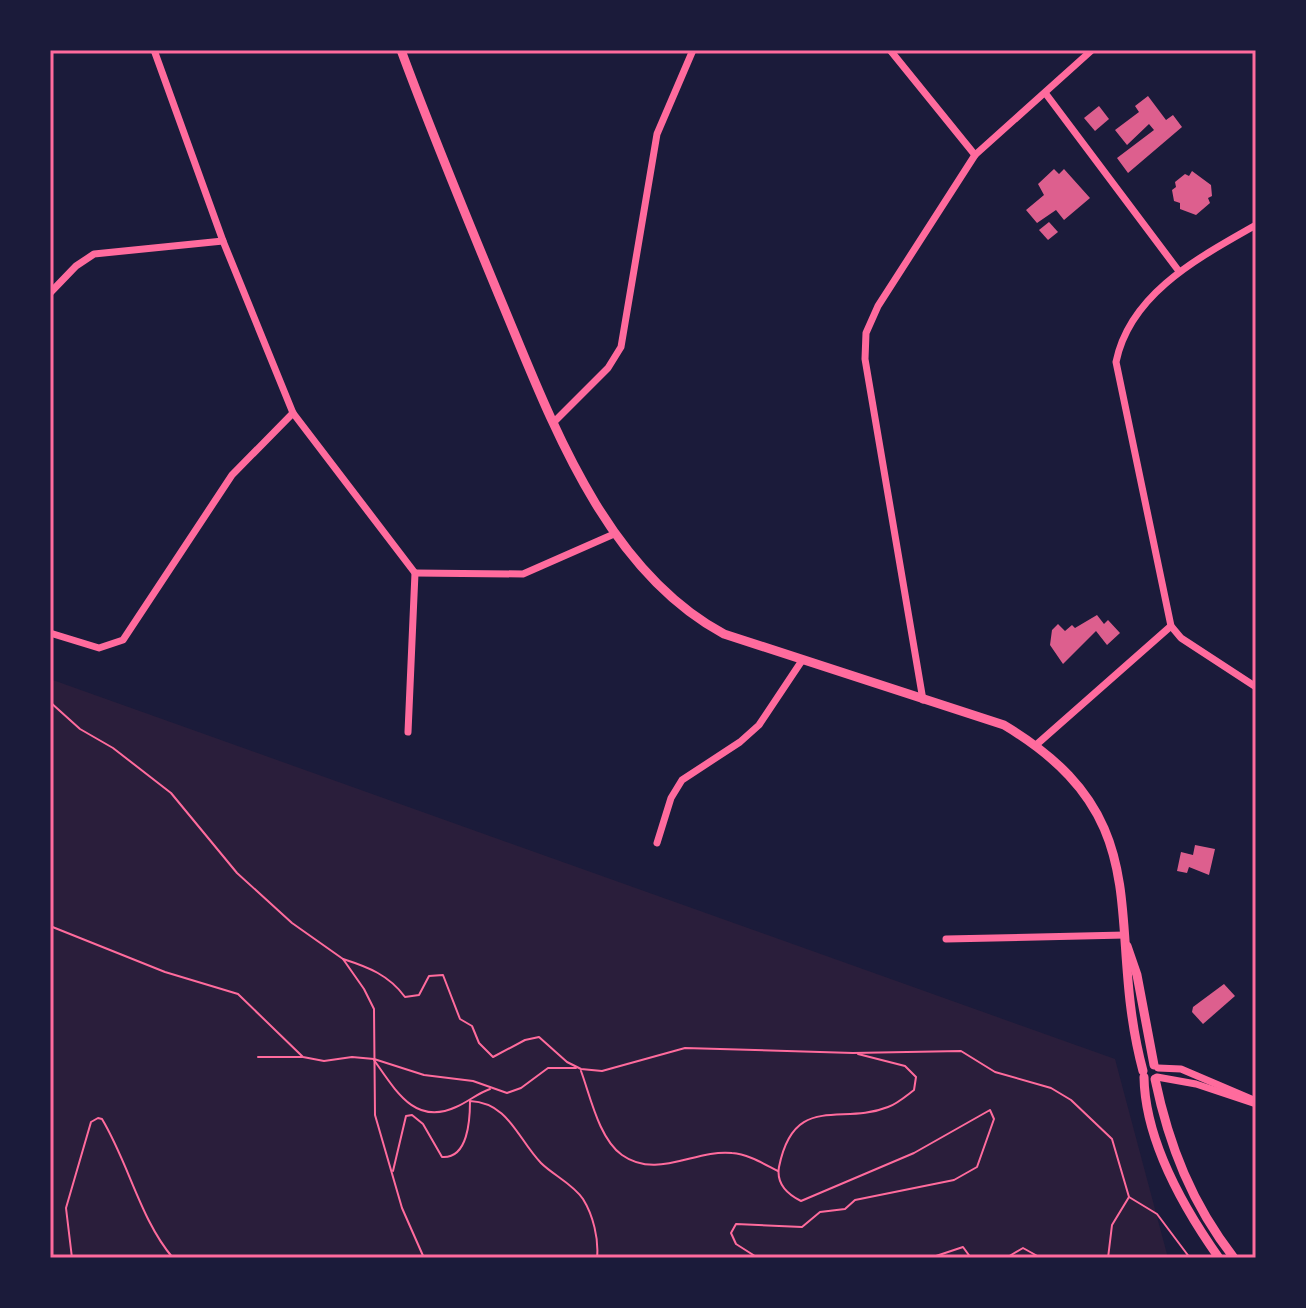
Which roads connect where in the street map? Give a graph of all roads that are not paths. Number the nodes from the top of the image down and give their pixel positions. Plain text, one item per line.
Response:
1 (154, 50) edge
2 (401, 50) edge
3 (693, 50) edge
4 (890, 50) edge
5 (1092, 50) edge
6 (1046, 94) junction
7 (975, 155) junction
8 (1256, 225) edge
9 (223, 241) junction
10 (1178, 270) junction
11 (50, 293) edge
12 (293, 413) junction
13 (554, 422) junction
14 (614, 534) junction
15 (415, 573) junction
16 (1171, 626) junction
17 (50, 633) edge
18 (801, 662) junction
19 (1256, 687) edge
20 (923, 700) junction
21 (408, 732) dead end
22 (1036, 745) junction
23 (657, 843) dead end
24 (946, 939) dead end
25 (1125, 939) junction
26 (1156, 1072) junction
27 (1144, 1074) junction
28 (1256, 1103) edge
29 (1219, 1258) edge
30 (1234, 1258) edge

1 - 9 street
2 - 13 street
3 - 13 street
4 - 7 street
5 - 6 street
6 - 7 street
6 - 10 street
7 - 20 street
8 - 10 street
9 - 11 street
9 - 12 street
10 - 16 street
12 - 15 street
12 - 17 street
13 - 14 street
14 - 15 street
14 - 18 street
15 - 21 street
16 - 19 street
16 - 22 street
18 - 20 street
18 - 23 street
20 - 22 street
22 - 25 street
24 - 25 street
25 - 26 street
25 - 27 street
26 - 27 street
26 - 28 street
26 - 30 street
27 - 29 street

